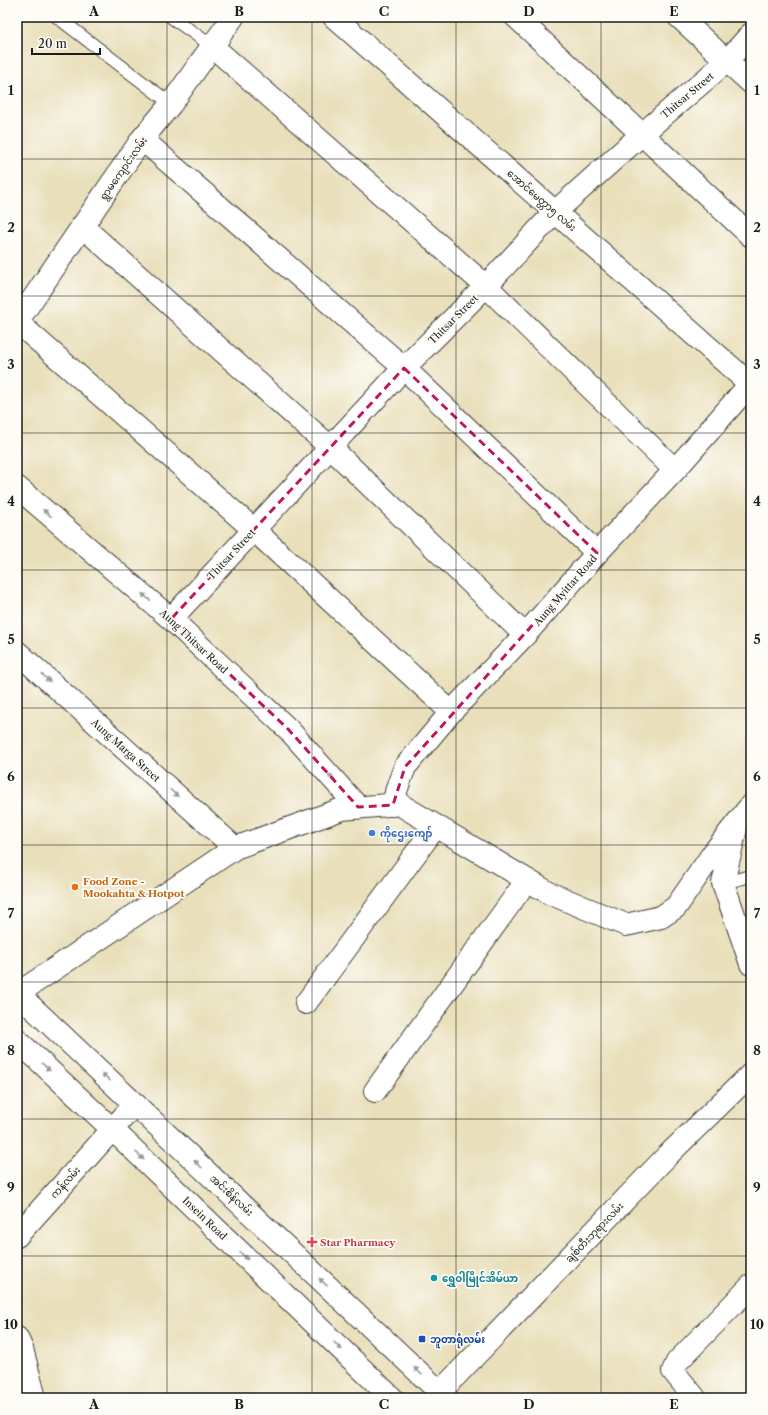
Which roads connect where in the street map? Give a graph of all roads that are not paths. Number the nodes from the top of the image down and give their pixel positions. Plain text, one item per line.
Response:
1 (57, 17) edge
2 (171, 17) edge
3 (233, 17) edge
4 (334, 17) edge
5 (516, 17) edge
6 (679, 17) edge
7 (751, 34) edge
8 (212, 46) junction
9 (726, 62) junction
10 (751, 83) edge
11 (170, 104) junction
12 (642, 134) junction
13 (142, 139) junction
14 (555, 212) junction
15 (82, 226) junction
16 (751, 236) edge
17 (486, 286) junction
18 (17, 322) edge
19 (404, 368) junction
20 (751, 384) edge
21 (330, 447) junction
22 (675, 470) junction
23 (17, 487) edge
24 (253, 529) junction
25 (597, 553) junction
26 (171, 619) junction
27 (525, 635) junction
28 (17, 652) edge
29 (451, 712) junction
30 (393, 804) junction
31 (751, 806) edge
32 (358, 807) junction
33 (737, 823) junction
34 (436, 826) junction
35 (235, 848) junction
36 (751, 876) edge
37 (527, 880) junction
38 (723, 883) junction
39 (751, 964) edge
40 (17, 993) edge
41 (306, 1003) dead end
42 (17, 1040) edge
43 (751, 1074) edge
44 (375, 1091) dead end
45 (135, 1104) junction
46 (112, 1129) junction
47 (17, 1236) edge
48 (751, 1286) edge
49 (17, 1338) edge
50 (443, 1395) edge
51 (35, 1398) edge
52 (392, 1398) edge
53 (695, 1398) edge

1 - 11 lane
2 - 8 lane
3 - 8 street, ရွာမကျောင်းလမ်း
4 - 14 street, အောင်မေတ္တာ၅ လမ်း
5 - 12 street
6 - 9 street
7 - 9 street, Thitsar Street
8 - 11 street, ရွာမကျောင်းလမ်း
8 - 17 street
9 - 10 street
9 - 12 street, Thitsar Street
11 - 13 street, ရွာမကျောင်းလမ်း
12 - 14 street, Thitsar Street
12 - 16 street
13 - 15 street, ရွာမကျောင်းလမ်း
13 - 19 street
14 - 17 street, Thitsar Street
14 - 20 street, အောင်မေတ္တာ၅ လမ်း
15 - 18 street, ရွာမကျောင်းလမ်း
15 - 21 street
17 - 19 street, Thitsar Street
17 - 22 street
18 - 24 street
19 - 21 street, Thitsar Street
19 - 25 street
20 - 22 street, Aung Myittar Road
21 - 24 street, Thitsar Street
21 - 27 street
22 - 25 street, Aung Myittar Road
26 -> 23 street, Aung Thitsar Road
24 - 26 street, Thitsar Street
24 - 29 street
25 - 27 street, Aung Myittar Road
32 -> 26 street, Aung Thitsar Road
27 - 29 street, Aung Myittar Road
28 -> 35 street, Aung Marga Street
29 - 30 street, Aung Myittar Road
30 - 32 street
30 - 34 street
31 - 33 street
32 - 35 street
33 - 37 street
33 - 38 street
34 - 37 street
34 - 41 street
35 - 40 street
36 - 38 lane
37 - 44 street
38 - 39 street
45 -> 40 street, အင်းစိန်လမ်း
42 -> 46 street, Insein Road
43 - 50 street, ချစ်တီးဘုရားလမ်း
45 - 46 street, ကန်လမ်း
50 -> 45 street, အင်းစိန်လမ်း
46 - 47 street, ကန်လမ်း
46 -> 52 street, Insein Road
48 - 53 street
49 - 51 street

